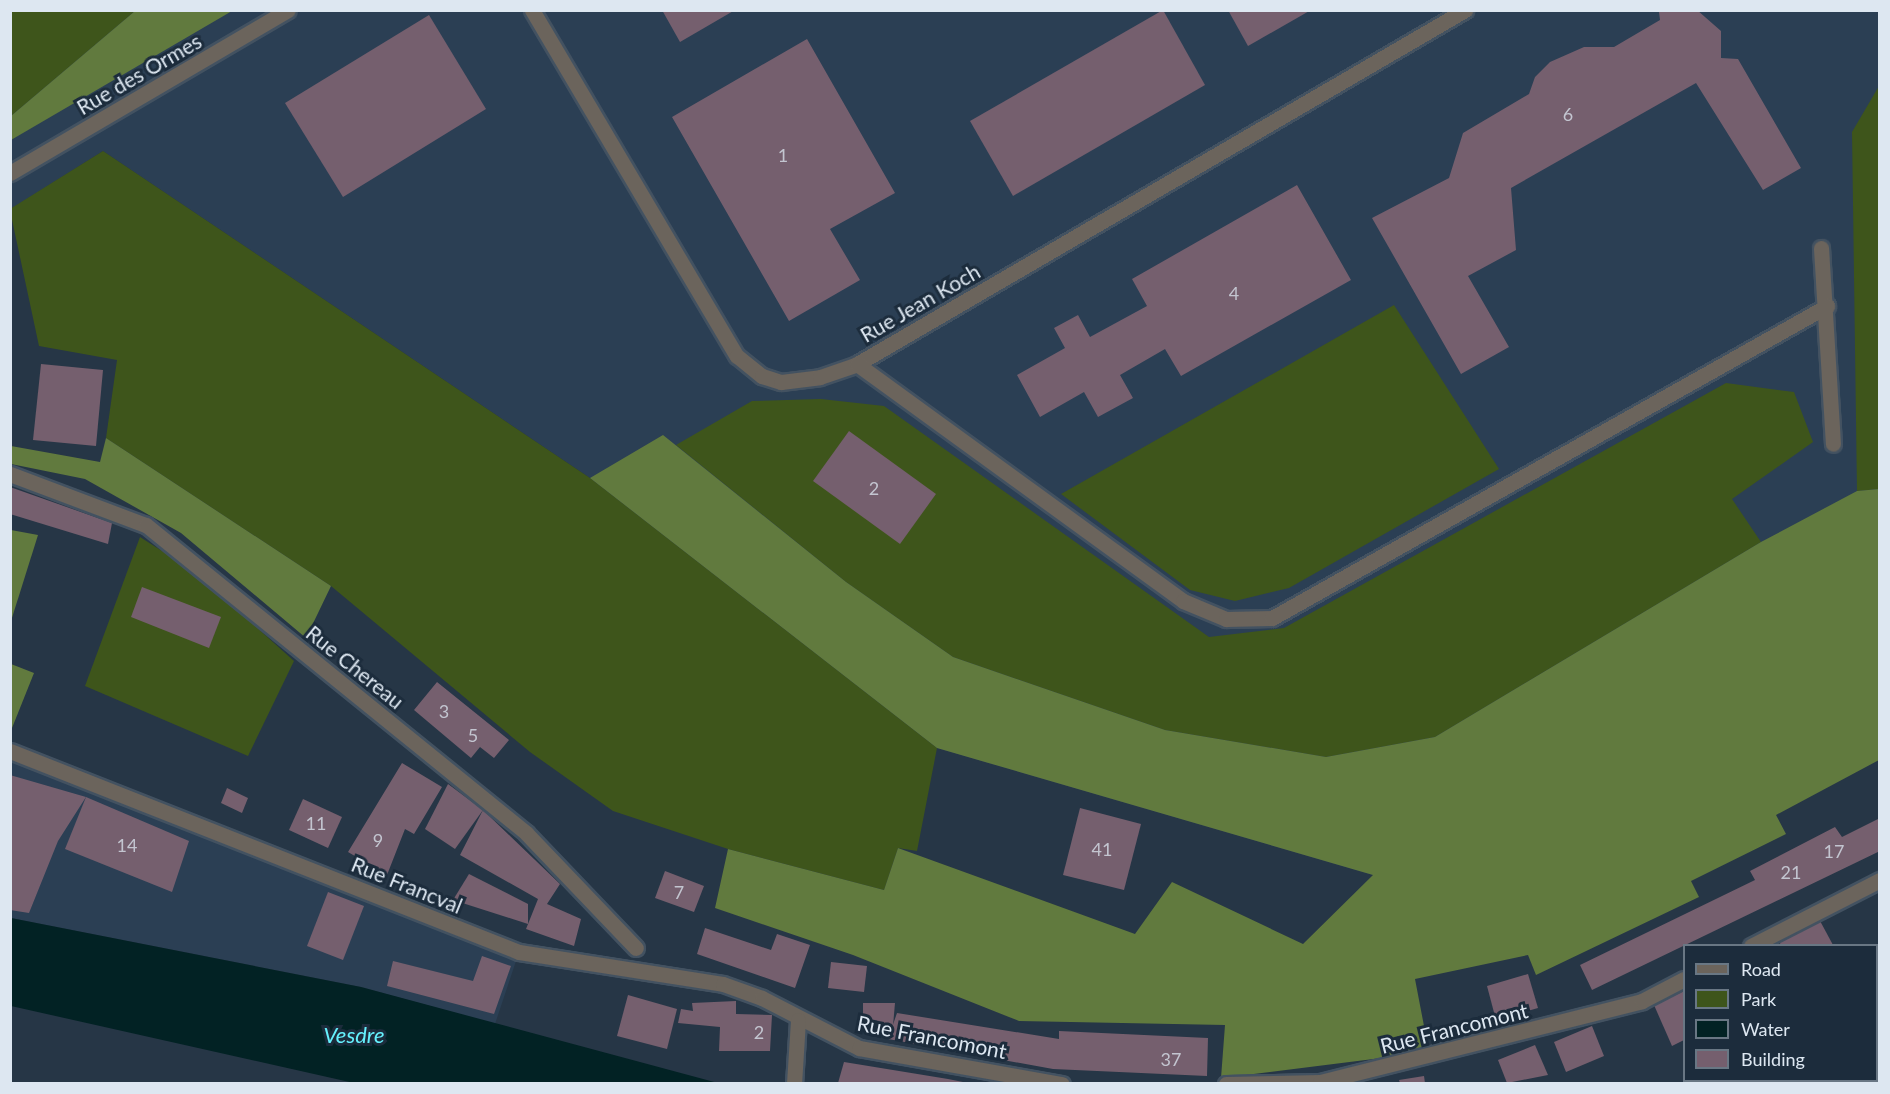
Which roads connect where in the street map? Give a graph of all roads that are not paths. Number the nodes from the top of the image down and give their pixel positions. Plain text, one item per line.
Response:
1 (288, 10) edge
2 (532, 10) edge
3 (1465, 10) edge
4 (10, 173) edge
5 (1821, 248) dead end
6 (1827, 306) junction
7 (857, 364) junction
8 (1833, 444) dead end
9 (10, 474) edge
10 (10, 751) edge
11 (1880, 880) edge
12 (1753, 944) edge
13 (636, 948) dead end
14 (1683, 980) edge
15 (798, 1020) junction
16 (794, 1083) edge
17 (1062, 1083) edge
18 (1226, 1083) edge

1 - 4 street, Rue des Ormes
2 - 7 street, Rue Jean Koch
3 - 7 street, Rue Jean Koch
5 - 6 street
6 - 7 street
6 - 8 street
9 - 13 street, Rue Chereau
10 - 15 street, Rue Francval
11 - 12 street
14 - 18 street, Rue Francomont
15 - 16 street
15 - 17 street, Rue Francomont

